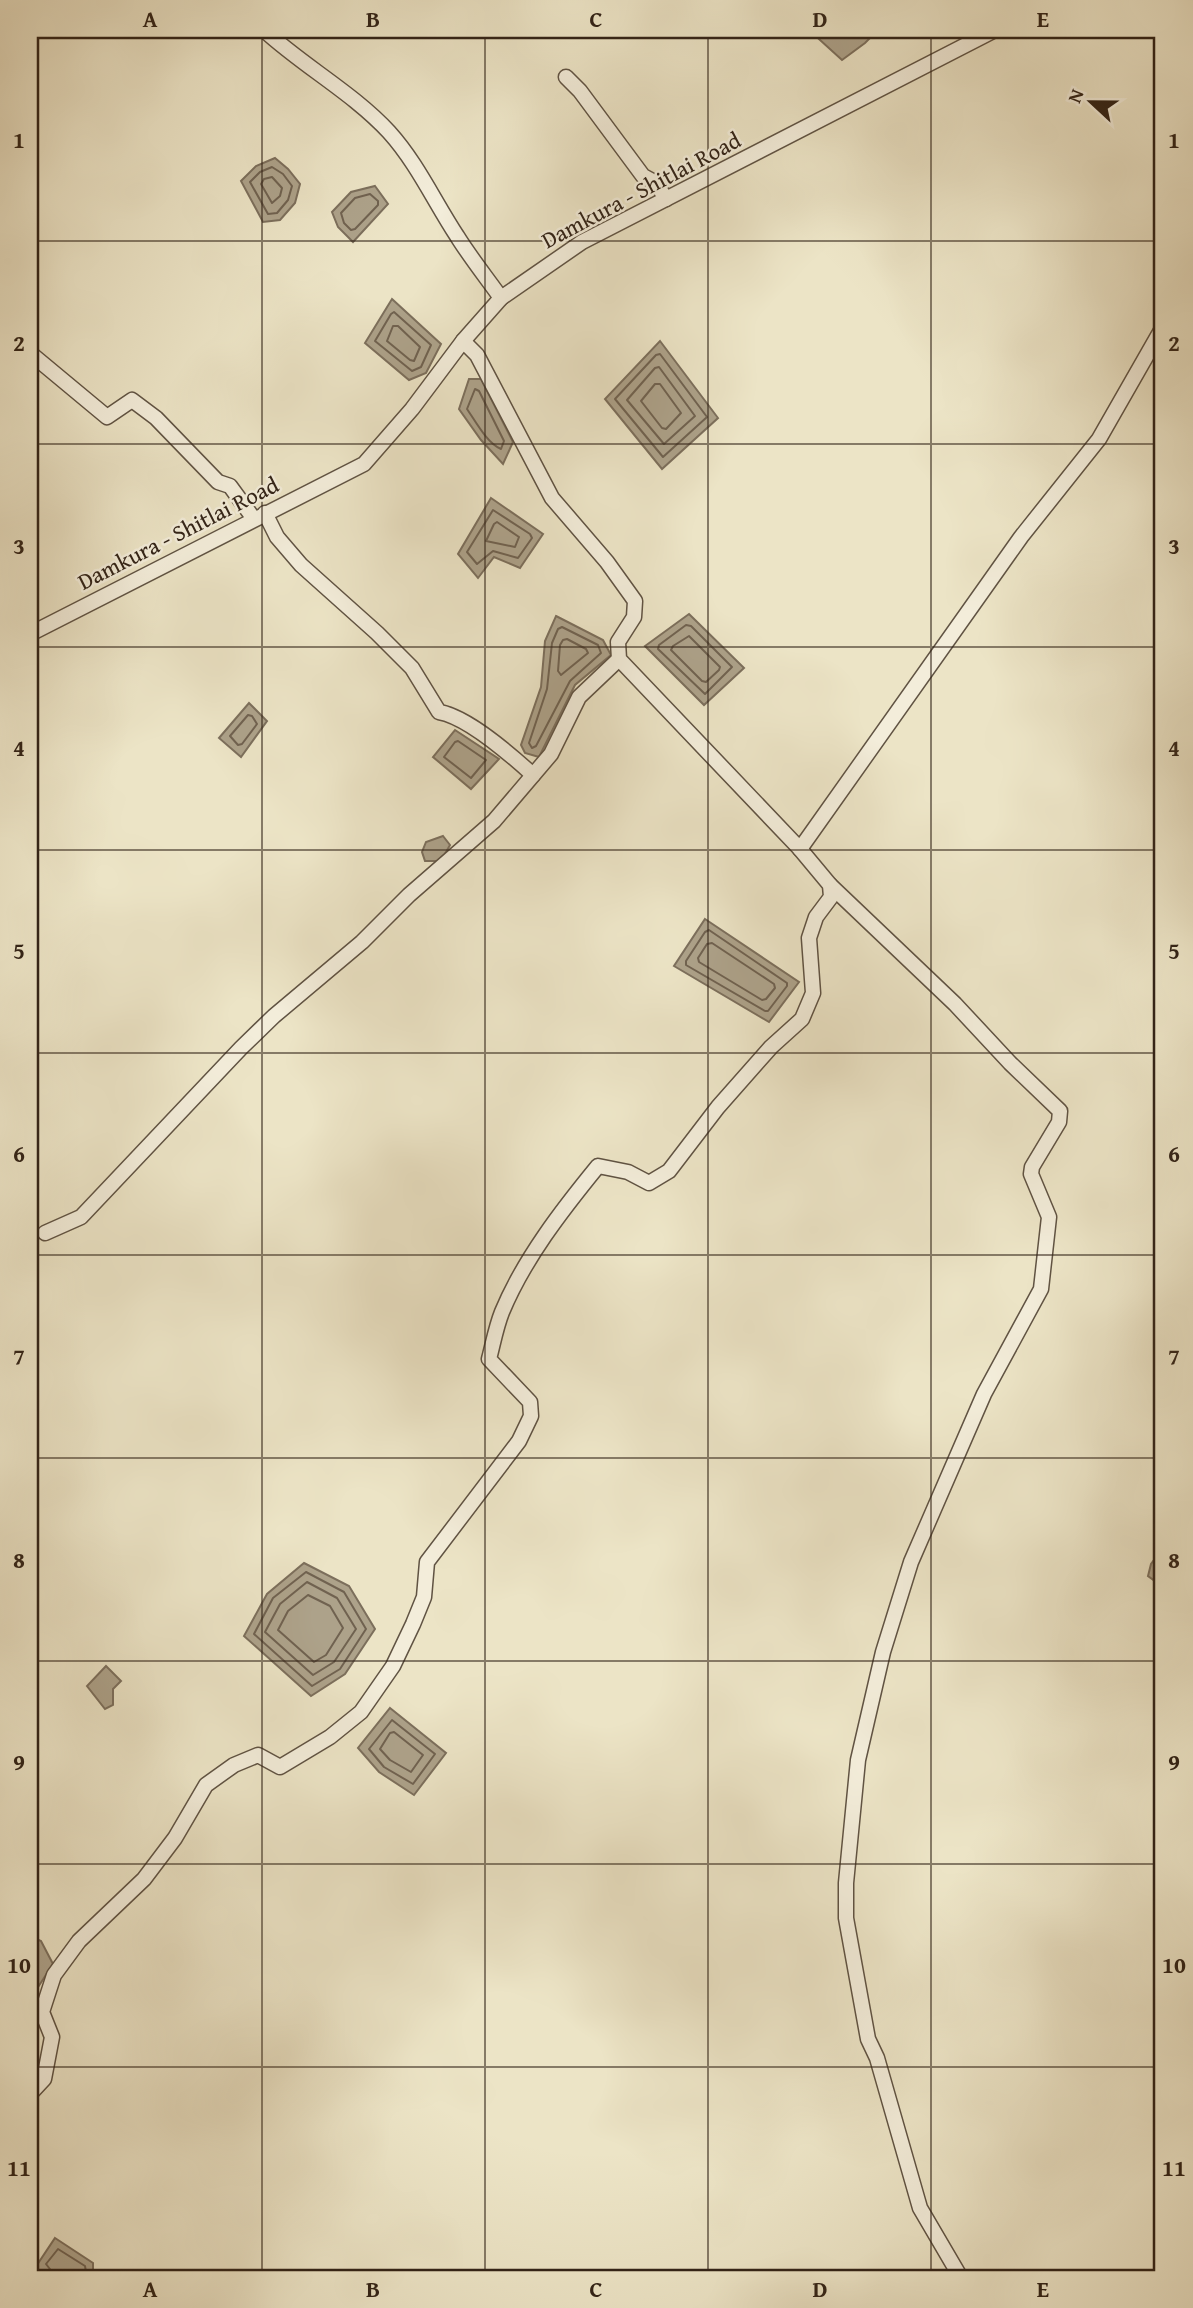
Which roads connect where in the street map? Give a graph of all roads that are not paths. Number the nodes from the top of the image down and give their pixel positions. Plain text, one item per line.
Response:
1 (264, 30) edge
2 (995, 30) edge
3 (566, 77) dead end
4 (666, 199) junction
5 (501, 298) junction
6 (1163, 327) edge
7 (463, 341) junction
8 (30, 352) edge
9 (260, 516) junction
10 (30, 634) edge
11 (619, 659) junction
12 (533, 775) junction
13 (800, 849) junction
14 (830, 885) junction
15 (44, 1233) dead end
16 (30, 2094) edge
17 (961, 2278) edge

1 - 5 street
2 - 4 street, Damkura - Shitlai Road
3 - 4 street
4 - 5 street, Damkura - Shitlai Road
5 - 7 street, Damkura - Shitlai Road
6 - 13 street
7 - 9 street, Damkura - Shitlai Road
7 - 11 street
8 - 9 street
9 - 10 street, Damkura - Shitlai Road
9 - 12 street
11 - 12 street
11 - 13 street
12 - 15 street
13 - 14 street
14 - 16 street
14 - 17 street

